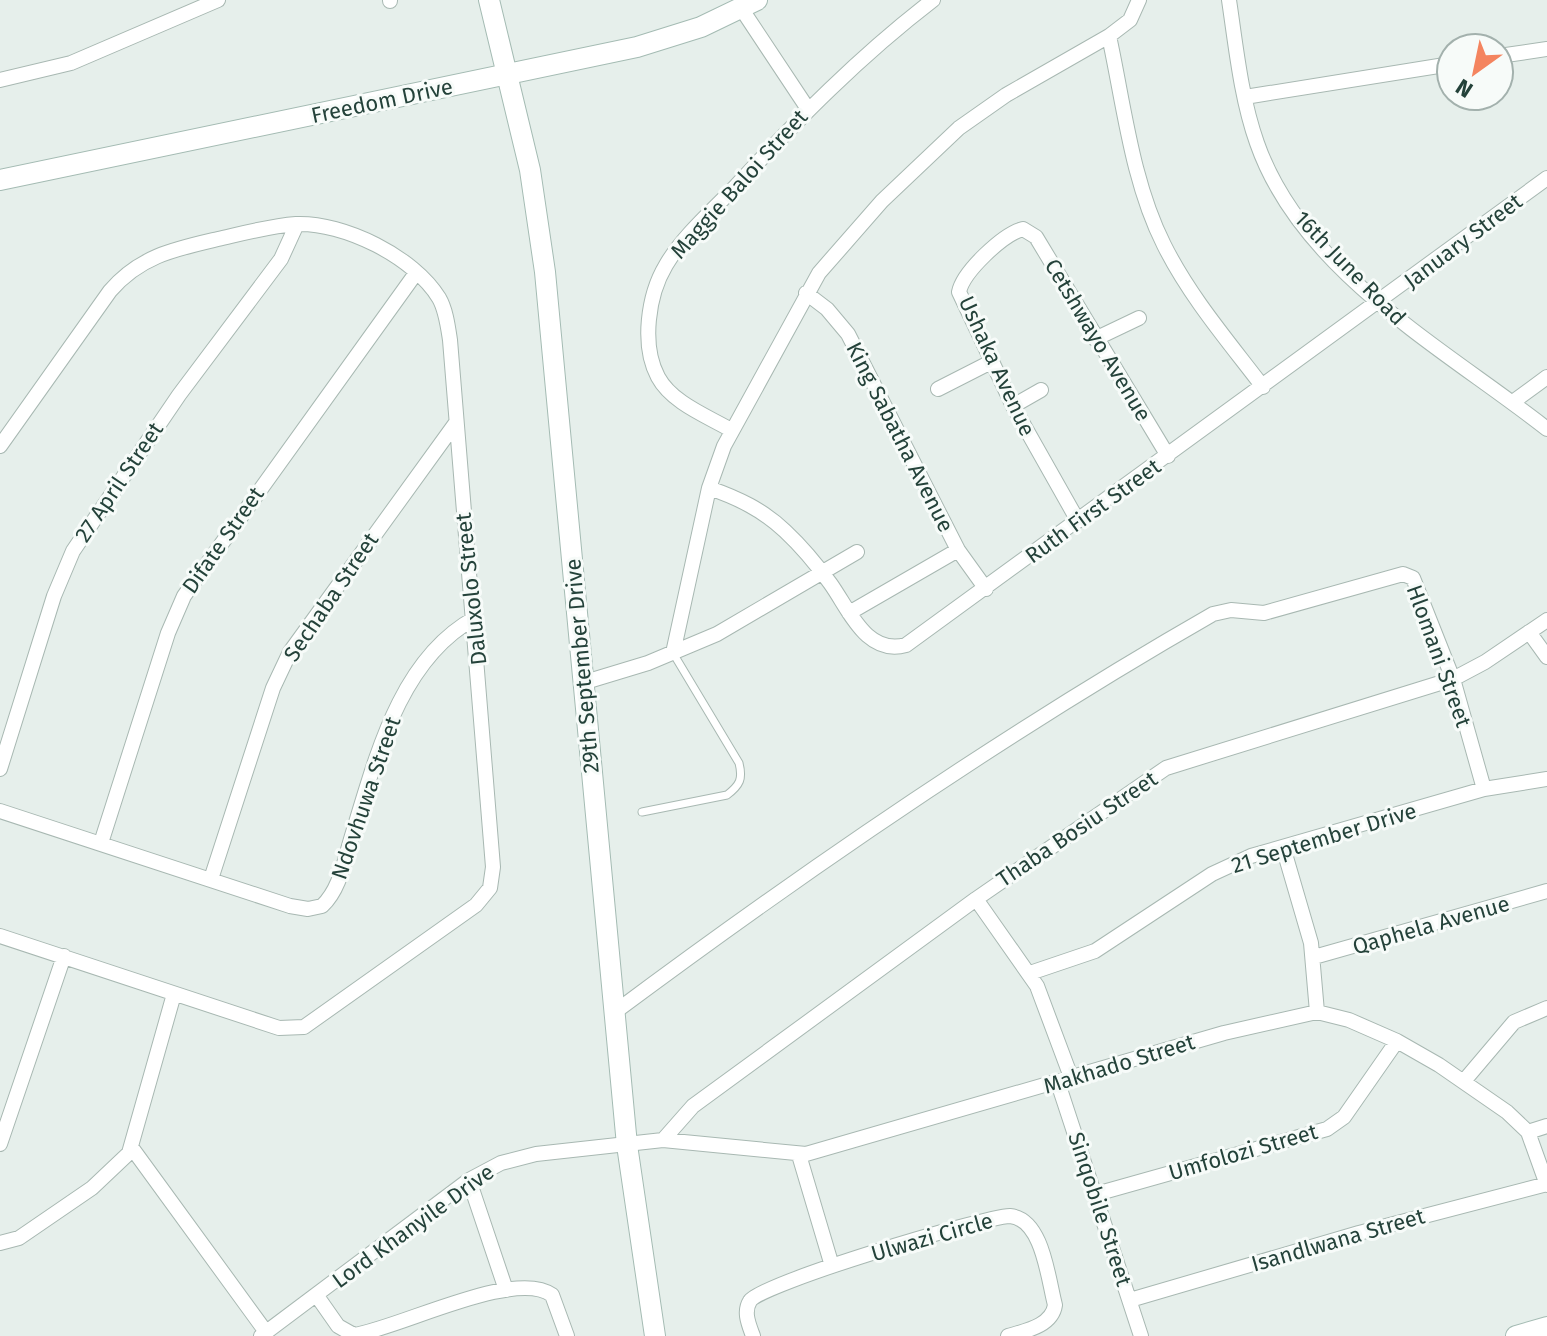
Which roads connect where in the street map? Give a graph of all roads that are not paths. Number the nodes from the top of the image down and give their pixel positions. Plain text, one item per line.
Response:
1 (218, 0) edge
2 (489, 0) edge
3 (933, 0) edge
4 (1139, 0) edge
5 (1229, 0) edge
6 (749, 4) edge
7 (1109, 36) junction
8 (1547, 49) edge
9 (1515, 54) edge
10 (1435, 67) edge
11 (509, 75) junction
12 (0, 80) edge
13 (1245, 97) junction
14 (808, 109) junction
15 (1547, 178) edge
16 (0, 180) edge
17 (297, 224) junction
18 (1023, 229) joint
19 (416, 273) junction
20 (806, 293) junction
21 (1378, 304) junction
22 (1139, 318) dead end
23 (1095, 339) junction
24 (991, 362) junction
25 (1547, 377) edge
26 (1263, 387) junction
27 (938, 389) dead end
28 (1041, 390) dead end
29 (1513, 402) junction
30 (1013, 406) junction
31 (455, 424) junction
32 (1547, 429) edge
33 (731, 430) junction
34 (0, 446) edge
35 (1168, 456) junction
36 (709, 488) junction
37 (1078, 521) junction
38 (958, 550) junction
39 (857, 552) dead end
40 (820, 571) junction
41 (986, 589) junction
42 (849, 613) junction
43 (475, 618) junction
44 (1547, 620) edge
45 (1529, 632) junction
46 (673, 653) junction
47 (1547, 657) edge
48 (1453, 679) junction
49 (582, 683) junction
50 (0, 769) edge
51 (1547, 779) edge
52 (1484, 789) junction
53 (0, 811) edge
54 (642, 812) dead end
55 (101, 843) junction
56 (1283, 847) junction
57 (211, 879) junction
58 (1547, 891) edge
59 (976, 899) junction
60 (0, 936) edge
61 (64, 956) junction
62 (1314, 957) junction
63 (1030, 973) junction
64 (174, 994) junction
65 (1547, 1008) edge
66 (615, 1012) junction
67 (1317, 1012) junction
68 (1397, 1041) junction
69 (1065, 1080) junction
70 (1464, 1081) junction
71 (1547, 1126) edge
72 (1528, 1132) junction
73 (663, 1140) junction
74 (0, 1144) edge
75 (627, 1145) junction
76 (132, 1148) junction
77 (799, 1155) junction
78 (469, 1180) junction
79 (1547, 1184) edge
80 (1096, 1194) junction
81 (0, 1243) edge
82 (832, 1266) junction
83 (506, 1290) junction
84 (317, 1296) junction
85 (1130, 1300) junction
86 (1547, 1327) edge
87 (264, 1334) edge
88 (567, 1336) edge
89 (655, 1336) edge
90 (753, 1336) edge
91 (1008, 1336) edge
92 (1141, 1336) edge
93 (1516, 1336) edge

1 - 12 street
2 - 11 street, 29th September Drive
3 - 14 street, Maggie Baloi Street
4 - 7 street
5 - 13 street, 16th June Road
6 - 11 street, Freedom Drive
6 - 14 street
7 - 20 street
7 - 26 street
8 - 9 street
10 - 13 street
11 - 16 street, Freedom Drive
11 - 49 street, 29th September Drive
13 - 21 street, 16th June Road
14 - 33 street, Maggie Baloi Street
15 - 21 street, January Street
17 - 19 street, Daluxolo Street
17 - 34 street, Daluxolo Street
17 - 50 street, 27 April Street
18 - 23 street, Cetshwayo Avenue
18 - 24 street, Ushaka Avenue
19 - 31 street, Daluxolo Street
19 - 55 street, Difate Street
20 - 33 street
20 - 38 street, King Sabatha Avenue
21 - 26 street, Ruth First Street
21 - 29 street, 16th June Road
22 - 23 street
23 - 35 street, Cetshwayo Avenue
24 - 27 street
24 - 30 street, Ushaka Avenue
25 - 29 street
26 - 35 street, Ruth First Street
28 - 30 street
29 - 32 street, 16th June Road
30 - 37 street, Ushaka Avenue
31 - 43 street, Daluxolo Street
31 - 57 street, Sechaba Street
33 - 36 street
35 - 37 street, Ruth First Street
36 - 40 street, Ruth First Street
36 - 46 street
37 - 41 street, Ruth First Street
38 - 41 street, King Sabatha Avenue
38 - 42 street
39 - 40 street
40 - 42 street, Ruth First Street
40 - 46 street
41 - 42 street, Ruth First Street
43 - 57 street, Ndovhuwa Street
43 - 64 street, Daluxolo Street
44 - 45 street, Thaba Bosiu Street
45 - 47 street
45 - 48 street, Thaba Bosiu Street
46 - 49 street
46 - 54 lane
48 - 52 street, Hlomani Street
48 - 59 street, Thaba Bosiu Street
48 - 66 street, Hlomani Street
49 - 66 street, 29th September Drive
51 - 52 street, 21 September Drive
52 - 56 street, 21 September Drive
53 - 55 street, Ndovhuwa Street
55 - 57 street, Ndovhuwa Street
56 - 62 street
56 - 63 street, 21 September Drive
58 - 62 street, Qaphela Avenue
59 - 63 street, Sinqobile Street
59 - 73 street, Thaba Bosiu Street
60 - 61 street, Daluxolo Street
61 - 64 street, Daluxolo Street
61 - 74 street
62 - 67 street
63 - 69 street, Sinqobile Street
64 - 76 street
65 - 70 street
66 - 75 street, 29th September Drive
67 - 68 street, Makhado Street
67 - 69 street, Makhado Street
68 - 70 street, Makhado Street
68 - 80 street, Umfolozi Street
69 - 77 street, Makhado Street
69 - 80 street, Sinqobile Street
70 - 72 street, Makhado Street
71 - 72 street
72 - 79 street
73 - 75 street, Makhado Street
73 - 77 street, Makhado Street
75 - 78 street, Lord Khanyile Drive
75 - 89 street, 29th September Drive
76 - 81 street
76 - 87 street
77 - 82 street
78 - 83 street
78 - 84 street, Lord Khanyile Drive
79 - 85 street, Isandlwana Street
80 - 85 street, Sinqobile Street
82 - 90 street, Ulwazi Circle
82 - 91 street, Ulwazi Circle
83 - 84 street
83 - 88 street
84 - 87 street, Lord Khanyile Drive
85 - 92 street, Sinqobile Street
86 - 93 street

